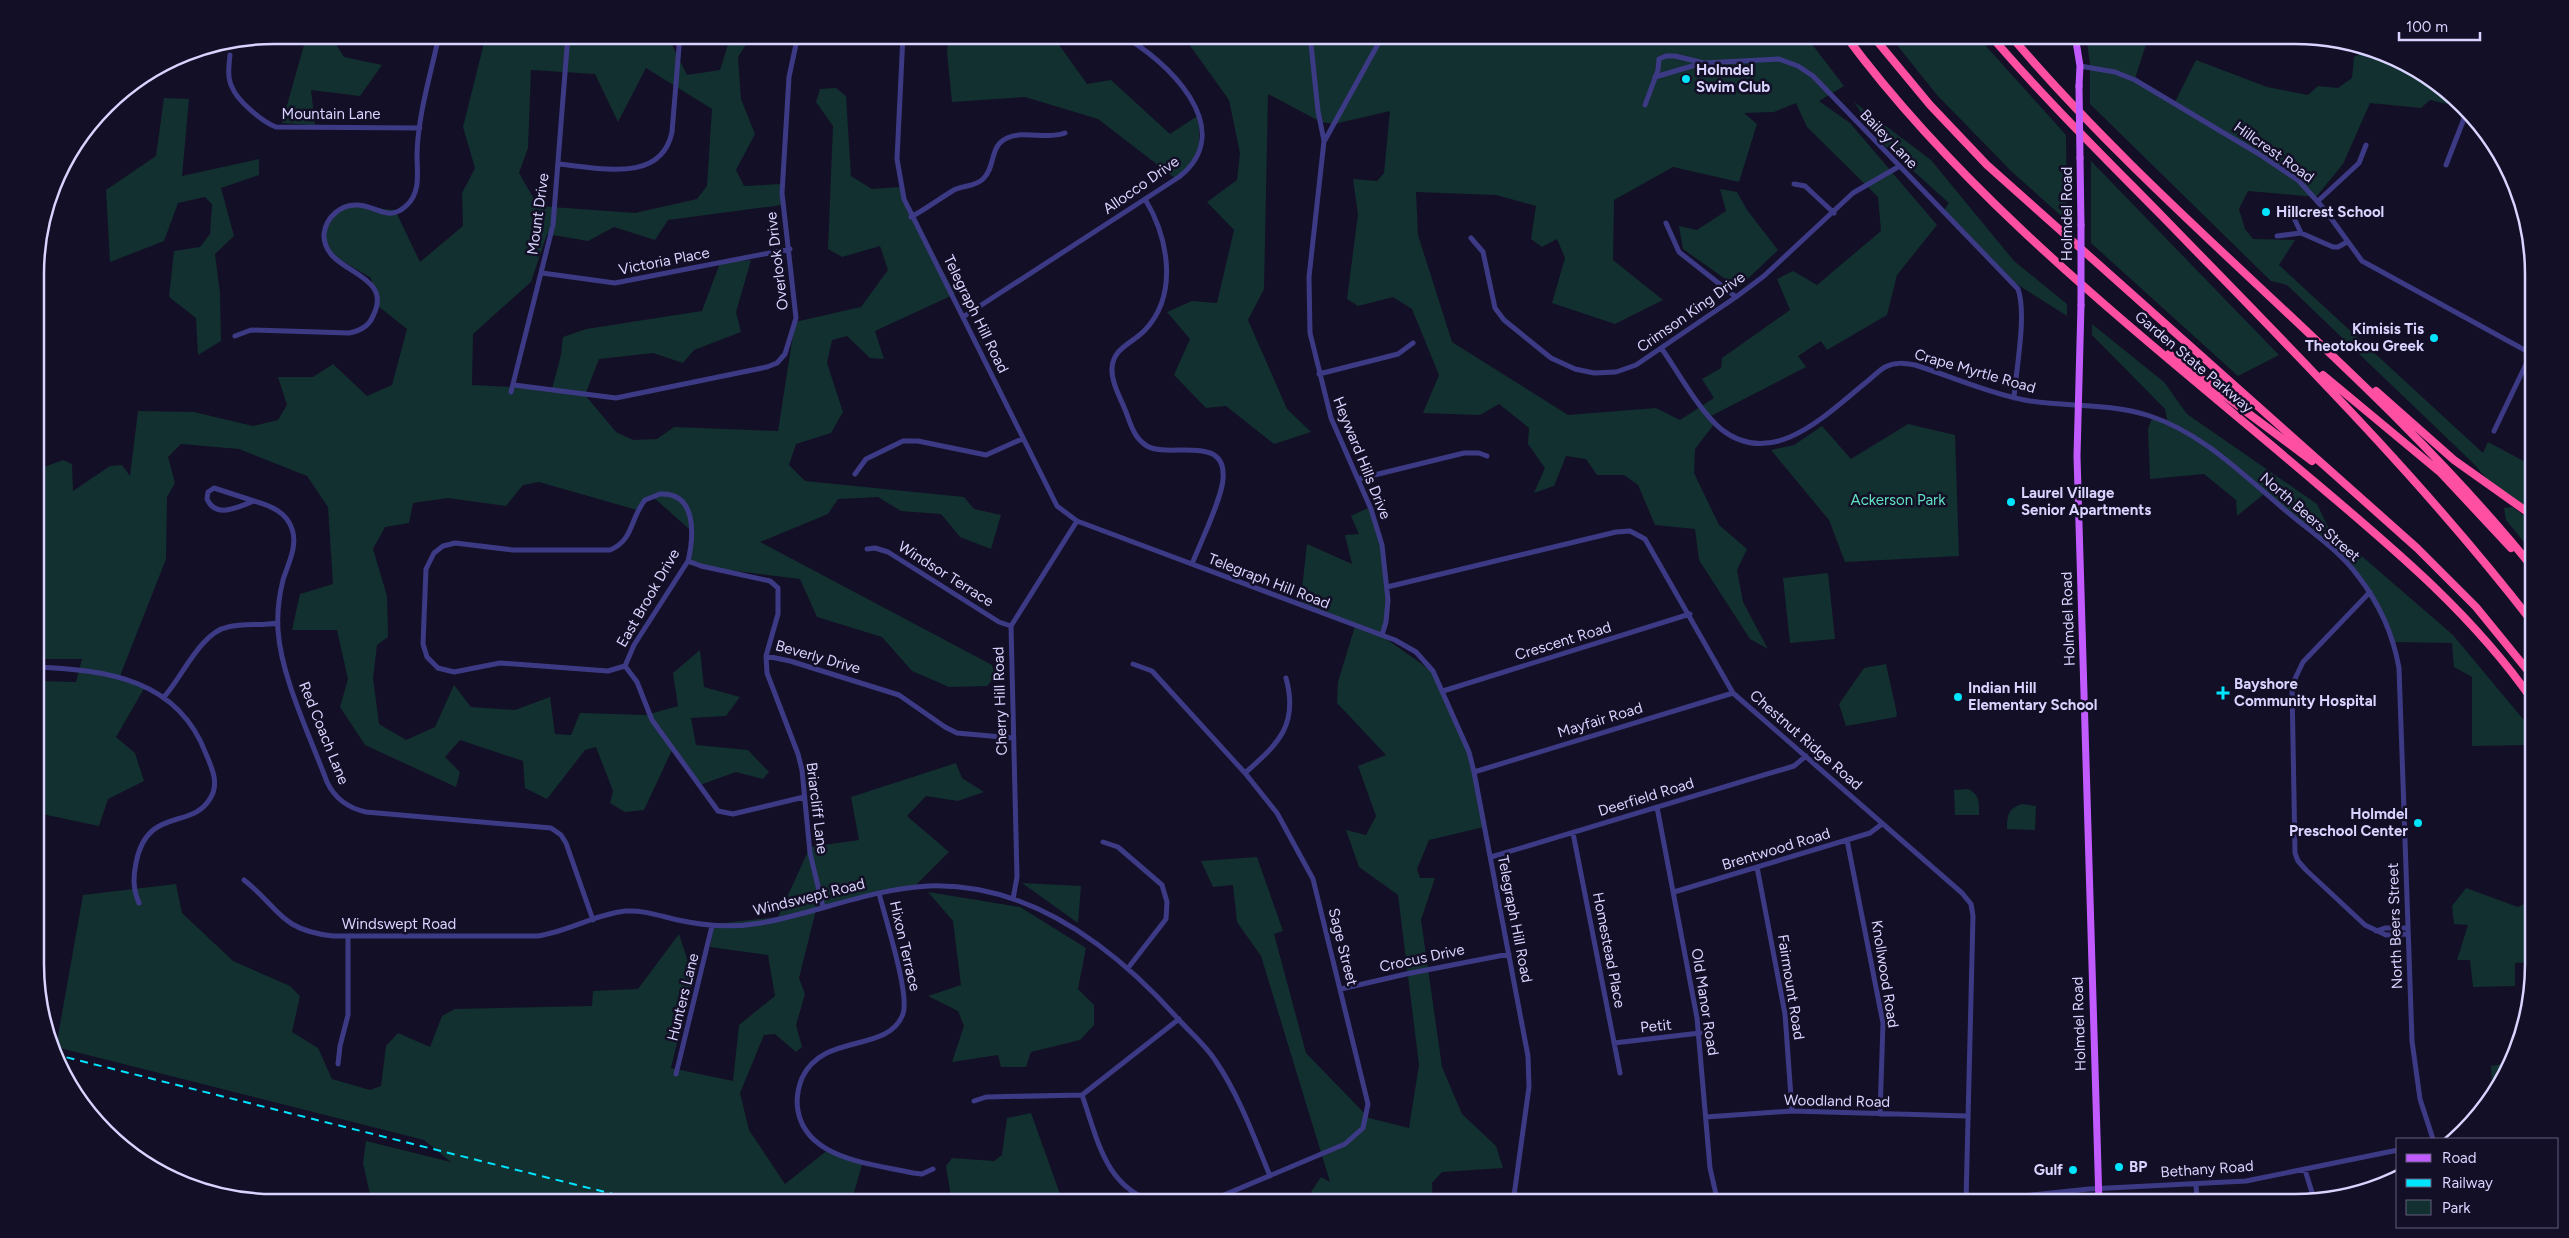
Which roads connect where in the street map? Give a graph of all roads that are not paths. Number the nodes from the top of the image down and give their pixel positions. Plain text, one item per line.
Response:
1 (437, 44) edge
2 (567, 44) edge
3 (679, 44) edge
4 (796, 44) edge
5 (903, 44) edge
6 (1136, 44) edge
7 (1311, 44) edge
8 (1378, 44) edge
9 (1852, 44) edge
10 (1879, 44) edge
11 (1998, 44) edge
12 (2018, 44) edge
13 (2076, 44) edge
14 (230, 55) dead end
15 (1704, 63) junction
16 (2080, 66) junction
17 (1654, 77) junction
18 (1644, 105) dead end
19 (2464, 118) edge
20 (420, 128) junction
21 (1065, 133) dead end
22 (1324, 141) junction
23 (2366, 145) dead end
24 (558, 164) junction
25 (2446, 165) dead end
26 (1898, 166) junction
27 (1794, 184) dead end
28 (1145, 199) junction
29 (2318, 201) junction
30 (1834, 213) junction
31 (911, 217) junction
32 (2295, 220) dead end
33 (1666, 223) dead end
34 (2301, 233) junction
35 (2277, 236) dead end
36 (1471, 238) dead end
37 (2347, 242) junction
38 (790, 250) junction
39 (542, 273) junction
40 (1736, 297) junction
41 (963, 317) junction
42 (235, 336) dead end
43 (2284, 342) junction
44 (1413, 343) dead end
45 (2150, 343) junction
46 (1662, 349) junction
47 (2525, 350) edge
48 (2525, 366) edge
49 (2346, 369) junction
50 (1319, 374) junction
51 (514, 385) junction
52 (511, 392) dead end
53 (2014, 398) junction
54 (2080, 406) junction
55 (2494, 431) dead end
56 (1022, 439) junction
57 (1487, 456) dead end
58 (855, 474) dead end
59 (1358, 479) junction
60 (2348, 486) junction
61 (254, 501) junction
62 (2525, 510) edge
63 (1077, 521) junction
64 (867, 549) dead end
65 (2525, 559) edge
66 (2525, 560) edge
67 (688, 561) junction
68 (1192, 564) junction
69 (1387, 586) junction
70 (2370, 592) junction
71 (2525, 612) edge
72 (1690, 614) junction
73 (278, 623) junction
74 (1010, 626) junction
75 (1382, 635) junction
76 (766, 656) junction
77 (1134, 664) dead end
78 (625, 666) junction
79 (2525, 667) edge
80 (44, 668) edge
81 (1286, 678) dead end
82 (1443, 691) junction
83 (2525, 691) edge
84 (1733, 693) junction
85 (164, 697) junction
86 (1013, 738) junction
87 (1806, 756) junction
88 (1474, 772) junction
89 (1245, 774) junction
90 (804, 797) junction
91 (1657, 807) junction
92 (1882, 824) junction
93 (1573, 833) junction
94 (1847, 840) junction
95 (1102, 842) dead end
96 (1491, 857) junction
97 (1757, 867) junction
98 (244, 880) dead end
99 (1674, 892) junction
100 (879, 893) junction
101 (1013, 899) junction
102 (139, 903) dead end
103 (823, 907) junction
104 (594, 920) junction
105 (712, 926) junction
106 (2408, 931) junction
107 (348, 936) junction
108 (1509, 954) junction
109 (1128, 968) junction
110 (1341, 989) junction
111 (1179, 1019) junction
112 (1700, 1033) junction
113 (1614, 1043) junction
114 (338, 1064) dead end
115 (1620, 1072) dead end
116 (676, 1074) dead end
117 (1082, 1095) junction
118 (974, 1101) dead end
119 (1792, 1111) junction
120 (1880, 1114) junction
121 (1967, 1116) junction
122 (1706, 1117) junction
123 (2433, 1138) edge
124 (2396, 1150) edge
125 (933, 1169) dead end
126 (2305, 1170) junction
127 (1270, 1176) junction
128 (2196, 1184) junction
129 (2098, 1189) junction
130 (1137, 1194) edge
131 (1227, 1194) edge
132 (1514, 1194) edge
133 (1716, 1194) edge
134 (1966, 1194) edge
135 (2047, 1194) edge
136 (2098, 1194) edge
137 (2197, 1194) edge
138 (2312, 1194) edge

1 - 20 street
2 - 24 street, Mount Drive
3 - 24 street
4 - 38 street, Overlook Drive
5 - 31 street, Telegraph Hill Road
6 - 28 street, Allocco Drive
7 - 22 street, Heyward Hills Drive
8 - 22 street, Heyward Hills Drive
9 - 45 highway, Garden State Parkway
10 - 60 highway, Garden State Parkway
11 - 43 highway
12 - 49 highway
13 - 16 main road, Holmdel Road
14 - 20 street, Mountain Lane
15 - 17 street
15 - 17 street, Bailey Lane
15 - 26 street, Bailey Lane
16 - 29 street, Hillcrest Road
16 - 54 main road, Holmdel Road, bridge
17 - 18 street, Bailey Lane
19 - 25 street
20 - 42 street
21 - 31 street
22 - 50 street, Heyward Hills Drive
23 - 29 street
24 - 39 street, Mount Drive
26 - 30 street, Crimson King Drive
26 - 53 street, Bailey Lane
27 - 30 street
28 - 41 street, Allocco Drive
28 - 68 street
29 - 37 street, Hillcrest Road
30 - 40 street, Crimson King Drive
31 - 41 street, Telegraph Hill Road
32 - 34 street
33 - 40 street
34 - 35 street
34 - 37 street
36 - 46 street, Crimson King Drive
37 - 47 street, Hillcrest Road
38 - 39 street, Victoria Place
38 - 51 street, Overlook Drive
39 - 51 street, Mount Drive
40 - 46 street, Crimson King Drive
41 - 56 street, Telegraph Hill Road
43 - 66 highway
43 - 71 highway
44 - 50 street
45 - 60 highway
45 - 83 highway, Garden State Parkway
46 - 53 street, Crape Myrtle Road
48 - 55 street
49 - 62 highway
49 - 65 highway
50 - 59 street, Heyward Hills Drive
51 - 52 street, Mount Drive
53 - 54 street, Crape Myrtle Road
54 - 70 street, North Beers Street
54 - 129 main road, Holmdel Road
56 - 58 street
56 - 63 street, Telegraph Hill Road
57 - 59 street
59 - 69 street, Heyward Hills Drive
60 - 79 highway, Garden State Parkway
61 - 61 street, Red Coach Lane
61 - 73 street, Red Coach Lane
63 - 68 street, Telegraph Hill Road
63 - 74 street, Cherry Hill Road
64 - 74 street, Windsor Terrace
67 - 76 street, Beverly Drive
67 - 78 street, East Brook Drive
67 - 78 street, East Brook Drive
68 - 75 street, Telegraph Hill Road
69 - 72 street, Chestnut Ridge Road
69 - 75 street, Heyward Hills Drive
70 - 106 street, North Beers Street
70 - 106 street
72 - 82 street, Crescent Road
72 - 84 street, Chestnut Ridge Road
73 - 85 street
73 - 104 street, Red Coach Lane
74 - 86 street, Cherry Hill Road
75 - 82 street, Telegraph Hill Road
76 - 86 street, Beverly Drive
76 - 90 street, Briarcliff Lane
77 - 89 street, Sage Street
78 - 90 street, East Brook Drive
80 - 85 street
81 - 89 street
82 - 88 street, Telegraph Hill Road
84 - 87 street, Chestnut Ridge Road
84 - 88 street, Mayfair Road
85 - 102 street
86 - 101 street, Cherry Hill Road
87 - 91 street, Deerfield Road
87 - 92 street, Chestnut Ridge Road
88 - 96 street, Telegraph Hill Road
89 - 110 street, Sage Street
90 - 103 street, Briarcliff Lane
91 - 93 street, Deerfield Road
91 - 99 street, Old Manor Road
92 - 94 street, Brentwood Road
92 - 121 street, Chestnut Ridge Road
93 - 96 street, Deerfield Road
93 - 113 street, Homestead Place
94 - 97 street, Brentwood Road
94 - 120 street, Knollwood Road
95 - 109 street
96 - 108 street, Telegraph Hill Road
97 - 99 street, Brentwood Road
97 - 119 street, Fairmount Road
98 - 107 street, Windswept Road
99 - 112 street, Old Manor Road
100 - 101 street, Windswept Road
100 - 103 street, Windswept Road
100 - 125 street, Hixon Terrace
101 - 109 street, Windswept Road
103 - 105 street, Windswept Road
104 - 105 street, Windswept Road
104 - 107 street, Windswept Road
105 - 116 street, Hunters Lane
106 - 123 street, North Beers Street
107 - 114 street
108 - 110 street, Crocus Drive
108 - 132 street, Telegraph Hill Road
109 - 111 street, Windswept Road
110 - 127 street, Sage Street
111 - 117 street
111 - 127 street, Windswept Road
112 - 113 street, Petit
112 - 122 street, Old Manor Road
113 - 115 street, Homestead Place
117 - 118 street
117 - 130 street
119 - 120 street, Woodland Road
119 - 122 street, Woodland Road
120 - 121 street, Woodland Road
121 - 134 street, Chestnut Ridge Road
122 - 133 street, Old Manor Road
124 - 126 street, Bethany Road
126 - 128 street, Bethany Road
126 - 138 street
127 - 131 street, Sage Street
128 - 129 street, Bethany Road
128 - 137 street
129 - 135 street, Bethany Road
129 - 136 main road, Holmdel Road

